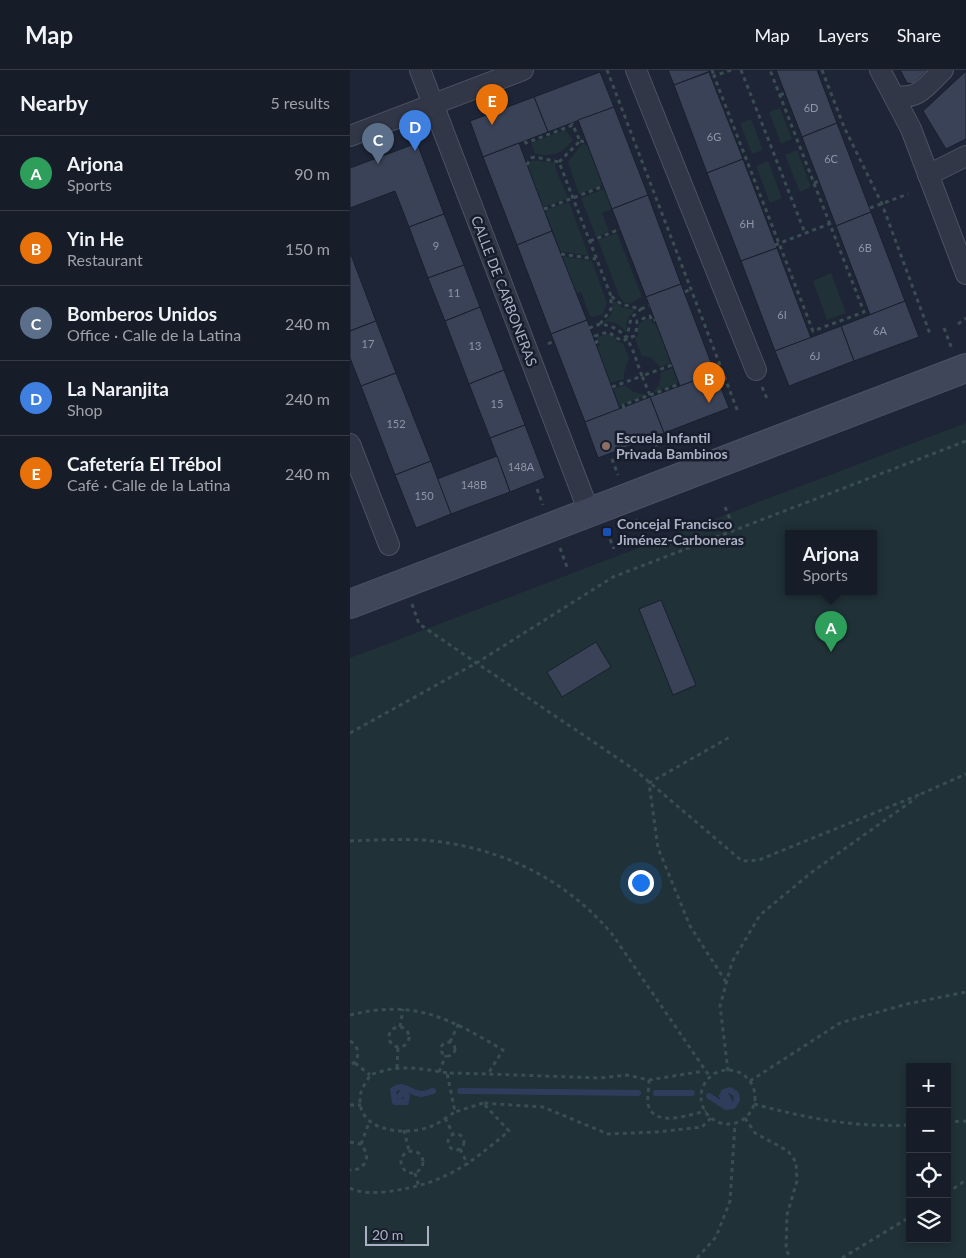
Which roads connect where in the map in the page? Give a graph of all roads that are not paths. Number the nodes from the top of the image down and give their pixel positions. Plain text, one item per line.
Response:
1 (420, 70) edge
2 (523, 70) edge
3 (636, 70) edge
4 (880, 70) edge
5 (943, 70) edge
6 (896, 96) junction
7 (434, 104) junction
8 (350, 136) edge
9 (966, 156) edge
10 (928, 175) junction
11 (966, 274) edge
12 (960, 360) edge
13 (756, 370) dead end
14 (350, 444) edge
15 (598, 522) junction
16 (389, 545) dead end
17 (350, 604) edge

1 - 7 street, CALLE DE CARBONERAS
2 - 7 street
3 - 13 street
4 - 6 street
5 - 6 street
6 - 10 street
7 - 8 street
7 - 15 street, CALLE DE CARBONERAS
9 - 10 street
10 - 11 street
12 - 15 street
14 - 16 street
15 - 17 street

